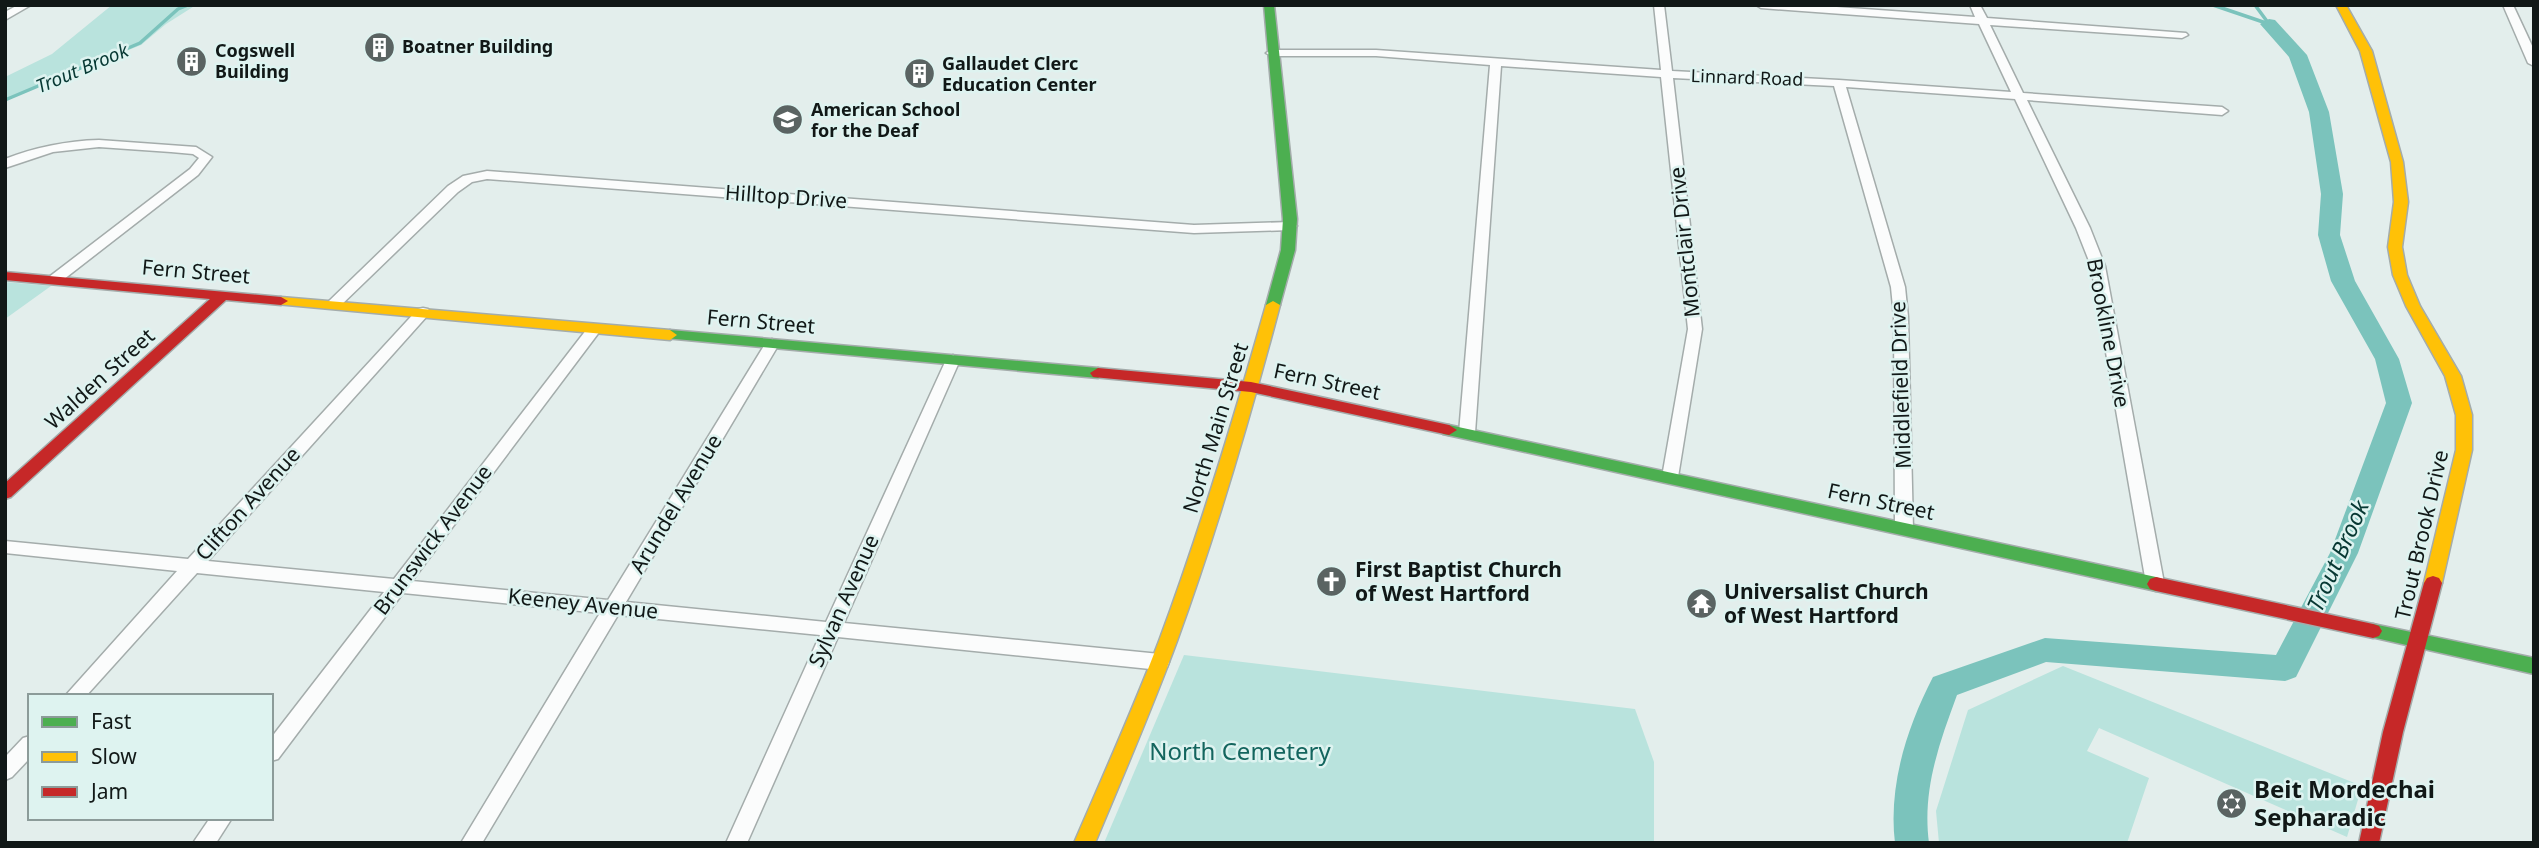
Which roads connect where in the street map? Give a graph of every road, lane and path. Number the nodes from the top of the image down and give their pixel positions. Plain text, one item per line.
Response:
1 (26, 5) edge
2 (1269, 5) edge
3 (1659, 5) edge
4 (1761, 5) edge
5 (1976, 5) edge
6 (2341, 5) edge
7 (2508, 5) edge
8 (5, 17) edge
9 (1982, 21) junction
10 (2182, 35) dead end
11 (1272, 53) junction
12 (1496, 62) junction
13 (2534, 63) edge
14 (1666, 75) junction
15 (1839, 83) junction
16 (2020, 96) junction
17 (2222, 111) dead end
18 (5, 164) edge
19 (1290, 226) junction
20 (5, 276) edge
21 (54, 280) junction
22 (223, 295) junction
23 (333, 305) junction
24 (423, 312) junction
25 (595, 328) junction
26 (772, 344) junction
27 (953, 360) junction
28 (1251, 387) junction
29 (1467, 433) junction
30 (1670, 477) junction
31 (5, 493) edge
32 (1904, 528) junction
33 (5, 547) edge
34 (192, 565) junction
35 (2155, 583) junction
36 (398, 586) junction
37 (613, 607) junction
38 (831, 628) junction
39 (2419, 641) junction
40 (1160, 662) junction
41 (2534, 666) edge
42 (76, 694) edge
43 (28, 746) edge
44 (273, 750) edge
45 (5, 771) edge
46 (220, 820) edge
47 (203, 843) edge
48 (471, 843) edge
49 (736, 843) edge
50 (1084, 843) edge
51 (2370, 843) edge

1 - 8 street
2 - 11 main road, North Main Street
3 - 14 street, Montclair Drive
4 - 9 street
5 - 9 street
6 - 39 main road, Trout Brook Drive
7 - 13 street
9 - 10 street
9 - 16 street
11 - 12 street, Linnard Road
11 - 19 main road, North Main Street
12 - 14 street, Linnard Road
12 - 29 street
14 - 15 street, Linnard Road
14 - 30 street, Montclair Drive
15 - 16 street, Linnard Road
15 - 32 street, Middlefield Drive
16 - 17 street, Linnard Road
16 - 35 street, Brookline Drive
18 - 21 street
19 - 23 street, Hilltop Drive
19 - 28 main road, North Main Street
20 - 21 main road, Fern Street
21 - 22 main road, Fern Street
22 - 23 main road, Fern Street
22 - 31 main road, Walden Street
23 - 24 main road, Fern Street
24 - 25 main road, Fern Street
24 - 34 street, Clifton Avenue
25 - 26 main road, Fern Street
25 - 36 street, Brunswick Avenue
26 - 27 main road, Fern Street
26 - 37 street, Arundel Avenue
27 - 28 main road, Fern Street
27 - 38 street, Sylvan Avenue
28 - 29 main road, Fern Street
28 - 40 main road, North Main Street
29 - 30 main road, Fern Street
30 - 32 main road, Fern Street
32 - 35 main road, Fern Street
33 - 34 street, Keeney Avenue
34 - 36 street, Keeney Avenue
34 - 42 street, Clifton Avenue
35 - 39 main road, Fern Street
36 - 37 street, Keeney Avenue
36 - 44 street, Brunswick Avenue
37 - 38 street, Keeney Avenue
37 - 48 street, Arundel Avenue
38 - 40 street, Keeney Avenue
38 - 49 street, Sylvan Avenue
39 - 41 main road, Fern Street
39 - 51 main road, Trout Brook Drive
40 - 50 main road, North Main Street
43 - 45 street
46 - 47 street

